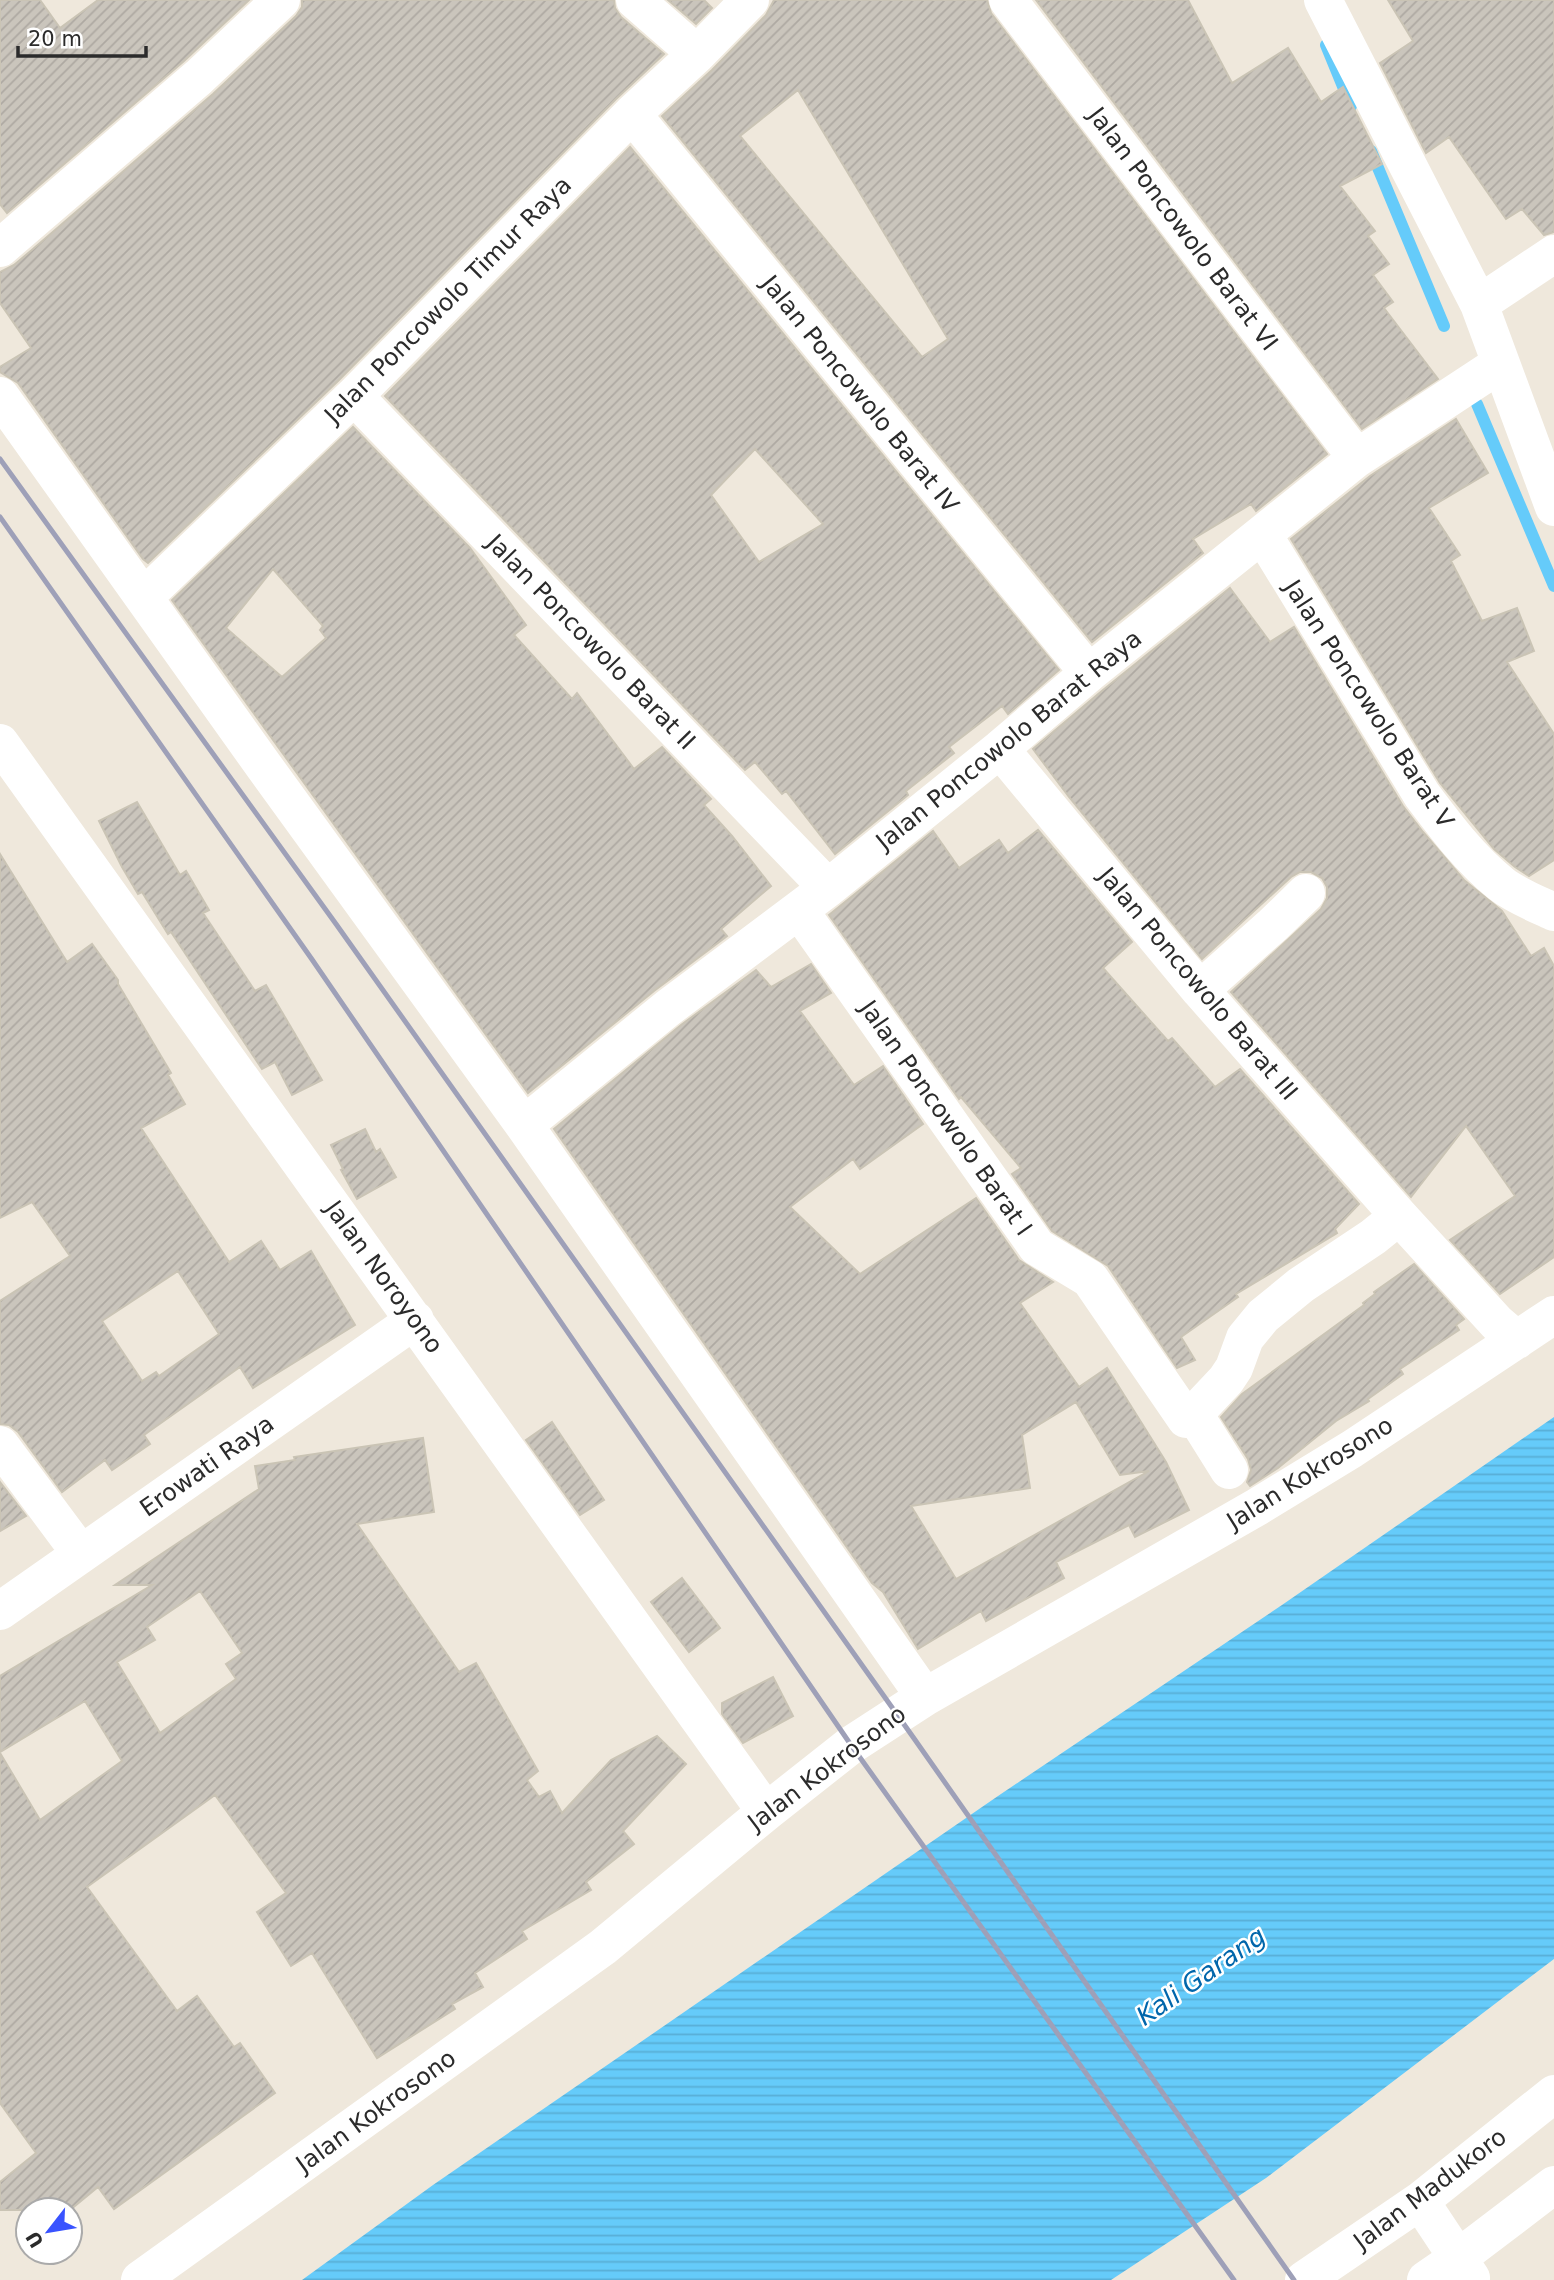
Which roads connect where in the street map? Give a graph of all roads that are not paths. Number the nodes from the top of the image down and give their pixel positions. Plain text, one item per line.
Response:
1 (281, 0) edge
2 (635, 0) edge
3 (750, 0) edge
4 (1008, 0) edge
5 (1323, 0) edge
6 (696, 54) junction
7 (632, 114) junction
8 (0, 248) edge
9 (1554, 254) edge
10 (1479, 304) junction
11 (1500, 364) junction
12 (0, 396) edge
13 (354, 396) junction
14 (1357, 458) junction
15 (1554, 507) edge
16 (1262, 536) junction
17 (145, 597) junction
18 (1088, 673) junction
19 (0, 743) edge
20 (1000, 749) junction
21 (1306, 893) dead end
22 (813, 899) junction
23 (1554, 912) edge
24 (1200, 990) junction
25 (524, 1125) junction
26 (1399, 1216) junction
27 (1554, 1315) edge
28 (415, 1320) junction
29 (1517, 1340) junction
30 (1194, 1414) junction
31 (0, 1445) edge
32 (1229, 1470) dead end
33 (81, 1554) junction
34 (0, 1611) edge
35 (925, 1698) junction
36 (766, 1812) junction
37 (1554, 2094) edge
38 (1554, 2185) edge
39 (1420, 2201) junction
40 (1465, 2269) edge
41 (140, 2280) edge
42 (1306, 2280) edge
43 (1426, 2280) edge

1 - 8 street
2 - 6 street
3 - 6 street, Jalan Poncowolo Timur Raya
4 - 14 street, Jalan Poncowolo Barat VI
5 - 10 street
6 - 7 street, Jalan Poncowolo Timur Raya
7 - 13 street, Jalan Poncowolo Timur Raya
7 - 18 street, Jalan Poncowolo Barat IV
9 - 10 street
10 - 11 street
11 - 14 street, Jalan Poncowolo Barat Raya
11 - 15 street
12 - 17 street
13 - 17 street, Jalan Poncowolo Timur Raya
13 - 22 street, Jalan Poncowolo Barat II
14 - 16 street, Jalan Poncowolo Barat Raya
16 - 18 street, Jalan Poncowolo Barat Raya
16 - 23 street, Jalan Poncowolo Barat V
17 - 25 street
18 - 20 street, Jalan Poncowolo Barat Raya
19 - 28 street, Jalan Noroyono
20 - 22 street, Jalan Poncowolo Barat Raya
20 - 24 street, Jalan Poncowolo Barat III
21 - 24 street
22 - 25 street, Jalan Poncowolo Barat Raya
22 - 30 street, Jalan Poncowolo Barat I
24 - 26 street, Jalan Poncowolo Barat III
25 - 35 street
26 - 29 street, Jalan Poncowolo Barat III
26 - 30 street
27 - 29 street, Jalan Kokrosono
28 - 33 street, Erowati Raya
28 - 36 street, Jalan Noroyono
29 - 35 street, Jalan Kokrosono
30 - 32 street, Jalan Poncowolo Barat I
31 - 33 street
33 - 34 street, Erowati Raya
35 - 36 street, Jalan Kokrosono
36 - 41 street, Jalan Kokrosono
37 - 39 street, Jalan Madukoro
38 - 40 street
39 - 40 street
39 - 42 street, Jalan Madukoro
40 - 43 street

